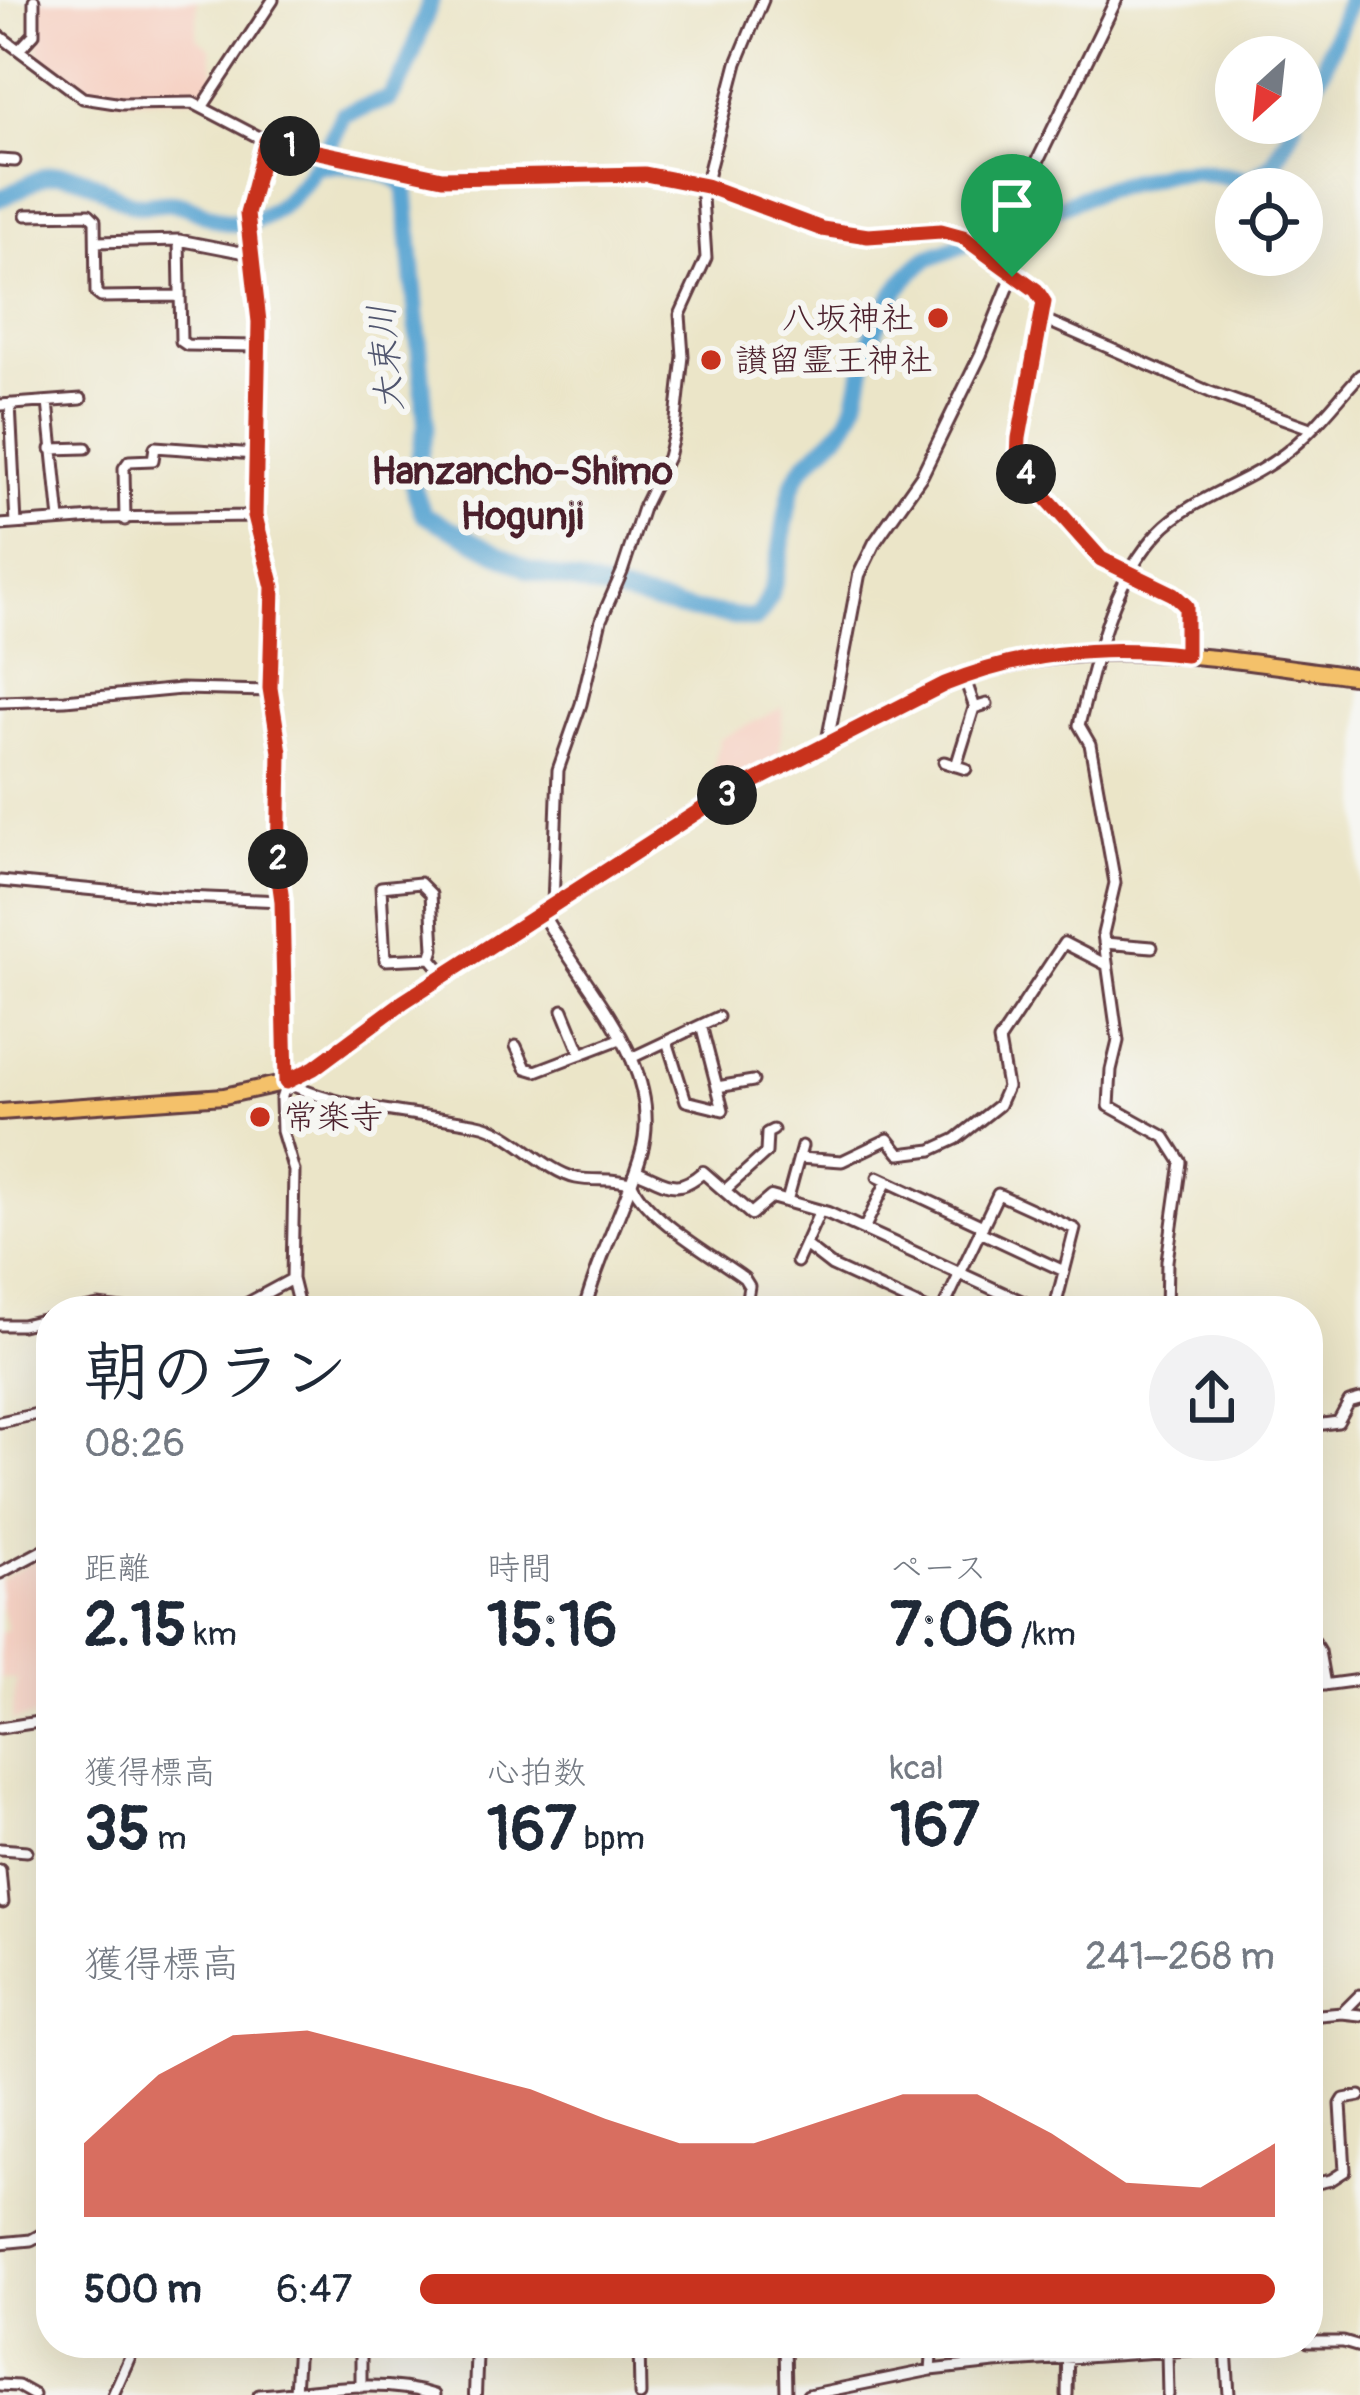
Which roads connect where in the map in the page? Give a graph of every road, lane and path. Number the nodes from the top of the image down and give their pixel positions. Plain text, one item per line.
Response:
1 (34, 0) edge
2 (273, 0) edge
3 (763, 0) edge
4 (1116, 0) edge
5 (0, 36) edge
6 (19, 50) junction
7 (203, 106) junction
8 (266, 141) junction
9 (0, 160) edge
10 (15, 161) dead end
11 (706, 186) junction
12 (26, 215) dead end
13 (179, 240) junction
14 (96, 242) junction
15 (251, 254) junction
16 (990, 259) junction
17 (1012, 277) junction
18 (180, 296) junction
19 (1043, 319) junction
20 (258, 346) junction
21 (1360, 374) edge
22 (81, 400) dead end
23 (48, 402) junction
24 (5, 405) edge
25 (1310, 428) junction
26 (86, 448) dead end
27 (52, 449) junction
28 (255, 454) junction
29 (255, 516) junction
30 (60, 520) junction
31 (125, 520) junction
32 (16, 524) junction
33 (0, 525) edge
34 (1129, 572) junction
35 (1098, 650) junction
36 (1186, 655) junction
37 (964, 676) junction
38 (1360, 677) edge
39 (271, 691) junction
40 (0, 702) edge
41 (827, 744) junction
42 (955, 766) dead end
43 (0, 880) edge
44 (282, 901) junction
45 (548, 909) junction
46 (1103, 943) junction
47 (1152, 947) dead end
48 (431, 958) junction
49 (1105, 964) junction
50 (445, 975) junction
51 (563, 1010) dead end
52 (718, 1017) dead end
53 (701, 1025) junction
54 (620, 1039) junction
55 (667, 1041) junction
56 (516, 1046) dead end
57 (581, 1054) junction
58 (631, 1058) junction
59 (753, 1081) dead end
60 (286, 1082) junction
61 (717, 1088) junction
62 (0, 1112) edge
63 (773, 1130) dead end
64 (634, 1177) junction
65 (724, 1191) junction
66 (787, 1202) junction
67 (820, 1211) junction
68 (864, 1229) junction
69 (981, 1229) junction
70 (805, 1245) junction
71 (797, 1262) dead end
72 (1064, 1271) junction
73 (960, 1274) junction
74 (292, 1279) junction
75 (261, 1296) edge
76 (296, 1296) edge
77 (588, 1296) edge
78 (747, 1296) edge
79 (897, 1296) edge
80 (949, 1296) edge
81 (1008, 1296) edge
82 (1058, 1296) edge
83 (1166, 1296) edge
84 (36, 1322) edge
85 (0, 1325) edge
86 (1360, 1399) edge
87 (36, 1415) edge
88 (0, 1422) edge
89 (1323, 1424) edge
90 (36, 1554) edge
91 (0, 1573) edge
92 (1323, 1674) edge
93 (1360, 1680) edge
94 (1325, 1685) joint
95 (36, 1722) edge
96 (0, 1728) edge
97 (0, 1849) edge
98 (27, 1851) dead end
99 (0, 1870) edge
100 (3, 1903) dead end
101 (1360, 1995) edge
102 (1342, 2013) junction
103 (1323, 2015) edge
104 (1360, 2015) edge
105 (1360, 2096) edge
106 (1323, 2182) edge
107 (36, 2237) edge
108 (0, 2243) edge
109 (1323, 2342) edge
110 (1360, 2347) edge
111 (129, 2358) edge
112 (297, 2358) edge
113 (361, 2358) edge
114 (476, 2358) edge
115 (639, 2358) edge
116 (785, 2358) edge
117 (932, 2358) edge
118 (1051, 2358) edge
119 (1069, 2358) edge
120 (1167, 2358) edge
121 (1227, 2358) edge
122 (932, 2371) junction
123 (0, 2385) edge
124 (361, 2387) junction
125 (296, 2392) junction
126 (29, 2394) edge
127 (113, 2395) edge
128 (259, 2395) edge
129 (434, 2395) edge
130 (475, 2395) edge
131 (640, 2395) edge
132 (786, 2395) edge
133 (808, 2395) edge
134 (1067, 2395) edge
135 (1168, 2395) edge
136 (1229, 2395) edge

1 - 6 street
2 - 7 street
3 - 11 street
4 - 16 street
5 - 6 street
6 - 7 street
7 - 8 street
8 - 11 street
8 - 15 street
9 - 10 street
11 - 16 street
11 - 45 street
12 - 14 street
13 - 14 street
13 - 15 street
13 - 18 street
14 - 18 street
15 - 20 street
16 - 17 street
17 - 19 street
17 - 41 street
18 - 20 street
19 - 25 street
19 - 34 street
20 - 28 street
21 - 25 street
22 - 23 street
23 - 24 street
23 - 27 street
24 - 32 street
25 - 34 street
26 - 27 street
27 - 30 street
28 - 29 street
28 - 31 street
29 - 31 street
29 - 39 street
30 - 31 street
30 - 32 street
32 - 33 street
34 - 35 street
34 - 36 street
35 - 36 main road
35 - 37 main road
35 - 46 street
36 - 38 main road
37 - 41 main road
37 - 42 street
39 - 40 street
39 - 44 street
41 - 45 main road
43 - 44 street
44 - 60 street
45 - 50 main road
45 - 54 street
46 - 47 street
46 - 49 street
48 - 48 street
48 - 50 street
49 - 66 street
49 - 83 street
50 - 60 main road
51 - 57 street
52 - 53 street
53 - 55 street
53 - 61 street
54 - 57 street
54 - 58 street
55 - 58 street
55 - 61 street
56 - 57 street
58 - 64 street
59 - 61 street
60 - 62 main road
60 - 64 street
60 - 74 street
63 - 65 street
64 - 65 street
64 - 77 street
64 - 78 street
65 - 66 street
66 - 67 street
67 - 68 street
67 - 70 street
68 - 69 street
68 - 73 street
69 - 72 street
69 - 72 street
69 - 73 street
70 - 71 street
70 - 79 street
72 - 82 street
73 - 80 street
73 - 81 street
74 - 75 street
74 - 76 street
84 - 85 street
86 - 89 street
87 - 88 street
90 - 91 street
92 - 94 street
93 - 94 street
95 - 96 street
97 - 98 street
99 - 100 street
101 - 102 street
102 - 103 street
102 - 104 street
105 - 106 street
107 - 108 street
109 - 110 street
111 - 127 street
112 - 125 street
113 - 124 street
114 - 130 street
115 - 131 street
116 - 132 street
117 - 122 street
118 - 122 street
119 - 134 street
120 - 135 street
121 - 136 street
122 - 133 street
123 - 126 street
124 - 125 street
124 - 129 street
125 - 128 street

